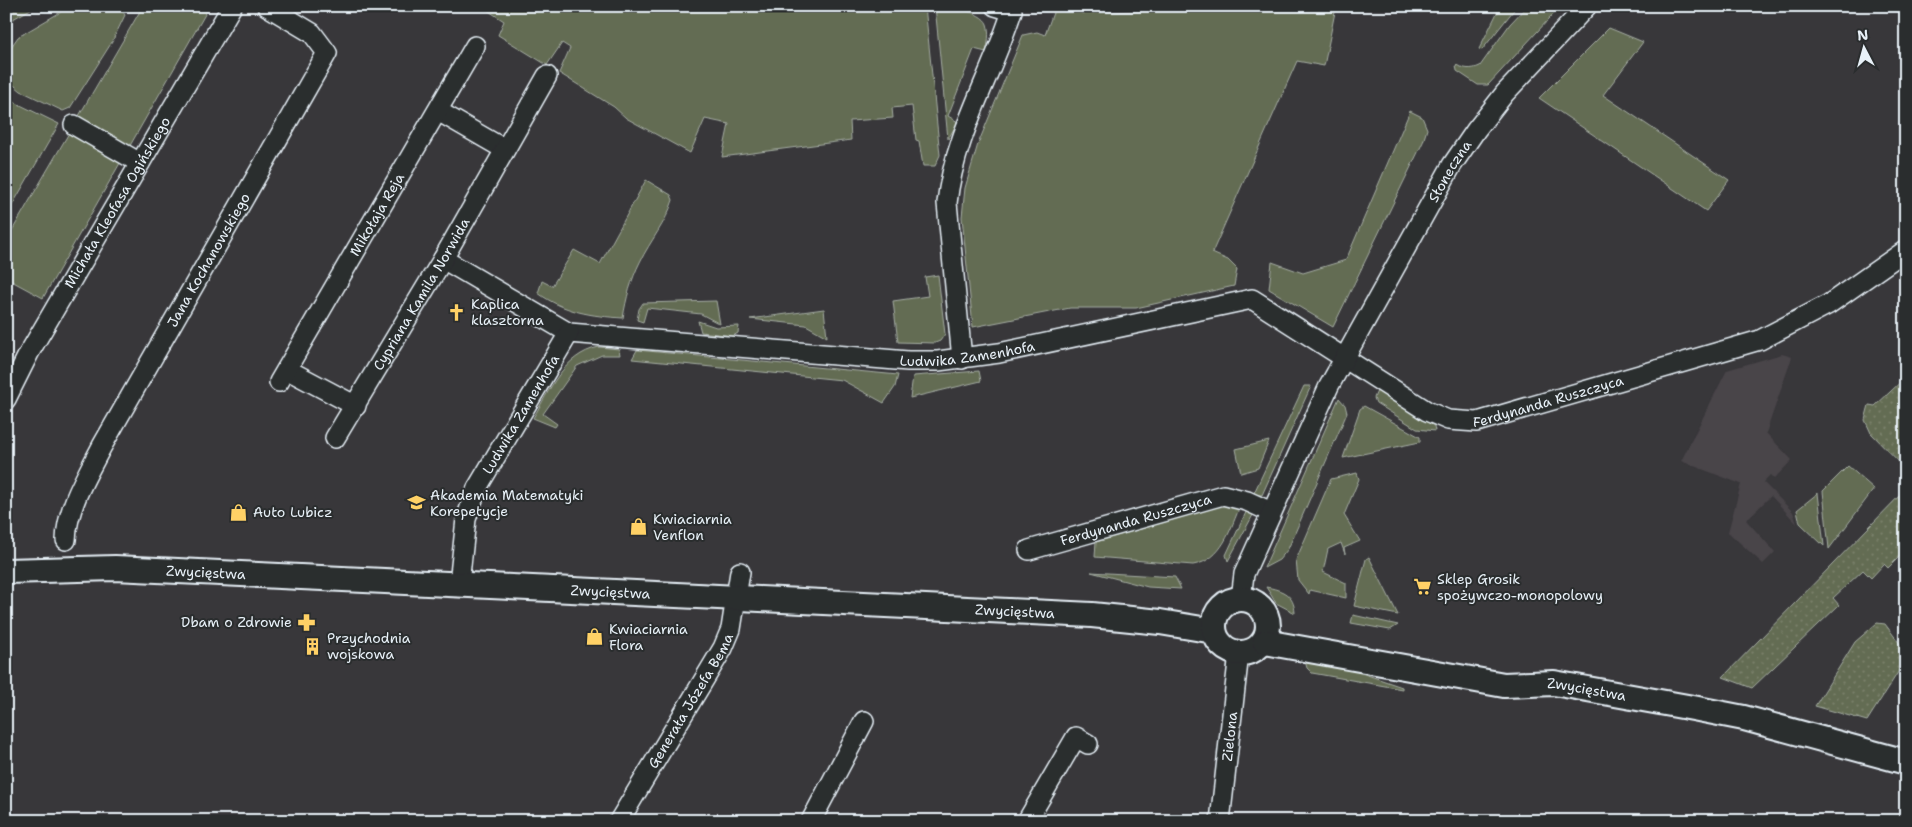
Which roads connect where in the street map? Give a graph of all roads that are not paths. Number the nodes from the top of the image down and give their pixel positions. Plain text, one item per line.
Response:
1 (232, 6) edge
2 (267, 6) edge
3 (1587, 6) edge
4 (1004, 9) edge
5 (475, 46) dead end
6 (547, 76) dead end
7 (438, 111) junction
8 (74, 125) dead end
9 (504, 149) junction
10 (140, 164) junction
11 (1906, 250) edge
12 (443, 259) junction
13 (569, 333) junction
14 (962, 359) junction
15 (1344, 359) junction
16 (6, 399) edge
17 (356, 406) junction
18 (335, 438) dead end
19 (1271, 512) junction
20 (66, 540) dead end
21 (1029, 550) dead end
22 (6, 571) edge
23 (740, 572) dead end
24 (459, 584) junction
25 (737, 598) junction
26 (1241, 599) junction
27 (1214, 631) junction
28 (1264, 642) junction
29 (1239, 653) junction
30 (864, 721) dead end
31 (1088, 744) dead end
32 (1906, 762) edge
33 (619, 821) edge
34 (811, 821) edge
35 (1028, 821) edge
36 (1220, 821) edge

1 - 10 street, Michała Kleofasa Ogińskiego
2 - 20 street, Jana Kochanowskiego
3 - 15 street, Słoneczna
4 - 14 street
5 - 7 street, Mikołaja Reja
6 - 9 street, Cypriana Kamila Norwida
7 - 9 street
7 - 17 street, Mikołaja Reja
8 - 10 street
9 - 12 street, Cypriana Kamila Norwida
10 - 16 street, Michała Kleofasa Ogińskiego
11 - 15 street, Ferdynanda Ruszczyca
12 - 13 street, Ludwika Zamenhofa
12 - 17 street, Cypriana Kamila Norwida
13 - 14 street, Ludwika Zamenhofa
13 - 24 street, Ludwika Zamenhofa
14 - 15 street, Ludwika Zamenhofa
15 - 19 street
17 - 18 street, Cypriana Kamila Norwida
19 - 21 street, Ferdynanda Ruszczyca
19 - 26 street
22 - 24 main road, Zwycięstwa
23 - 25 street, Generała Józefa Bema
24 - 25 main road, Zwycięstwa
25 - 27 main road, Zwycięstwa
25 - 33 street, Generała Józefa Bema
26 - 27 main road
26 - 28 main road
27 - 29 main road
28 - 29 main road
28 - 32 main road, Zwycięstwa
29 - 36 street, Zielona
30 - 34 street
31 - 35 street

